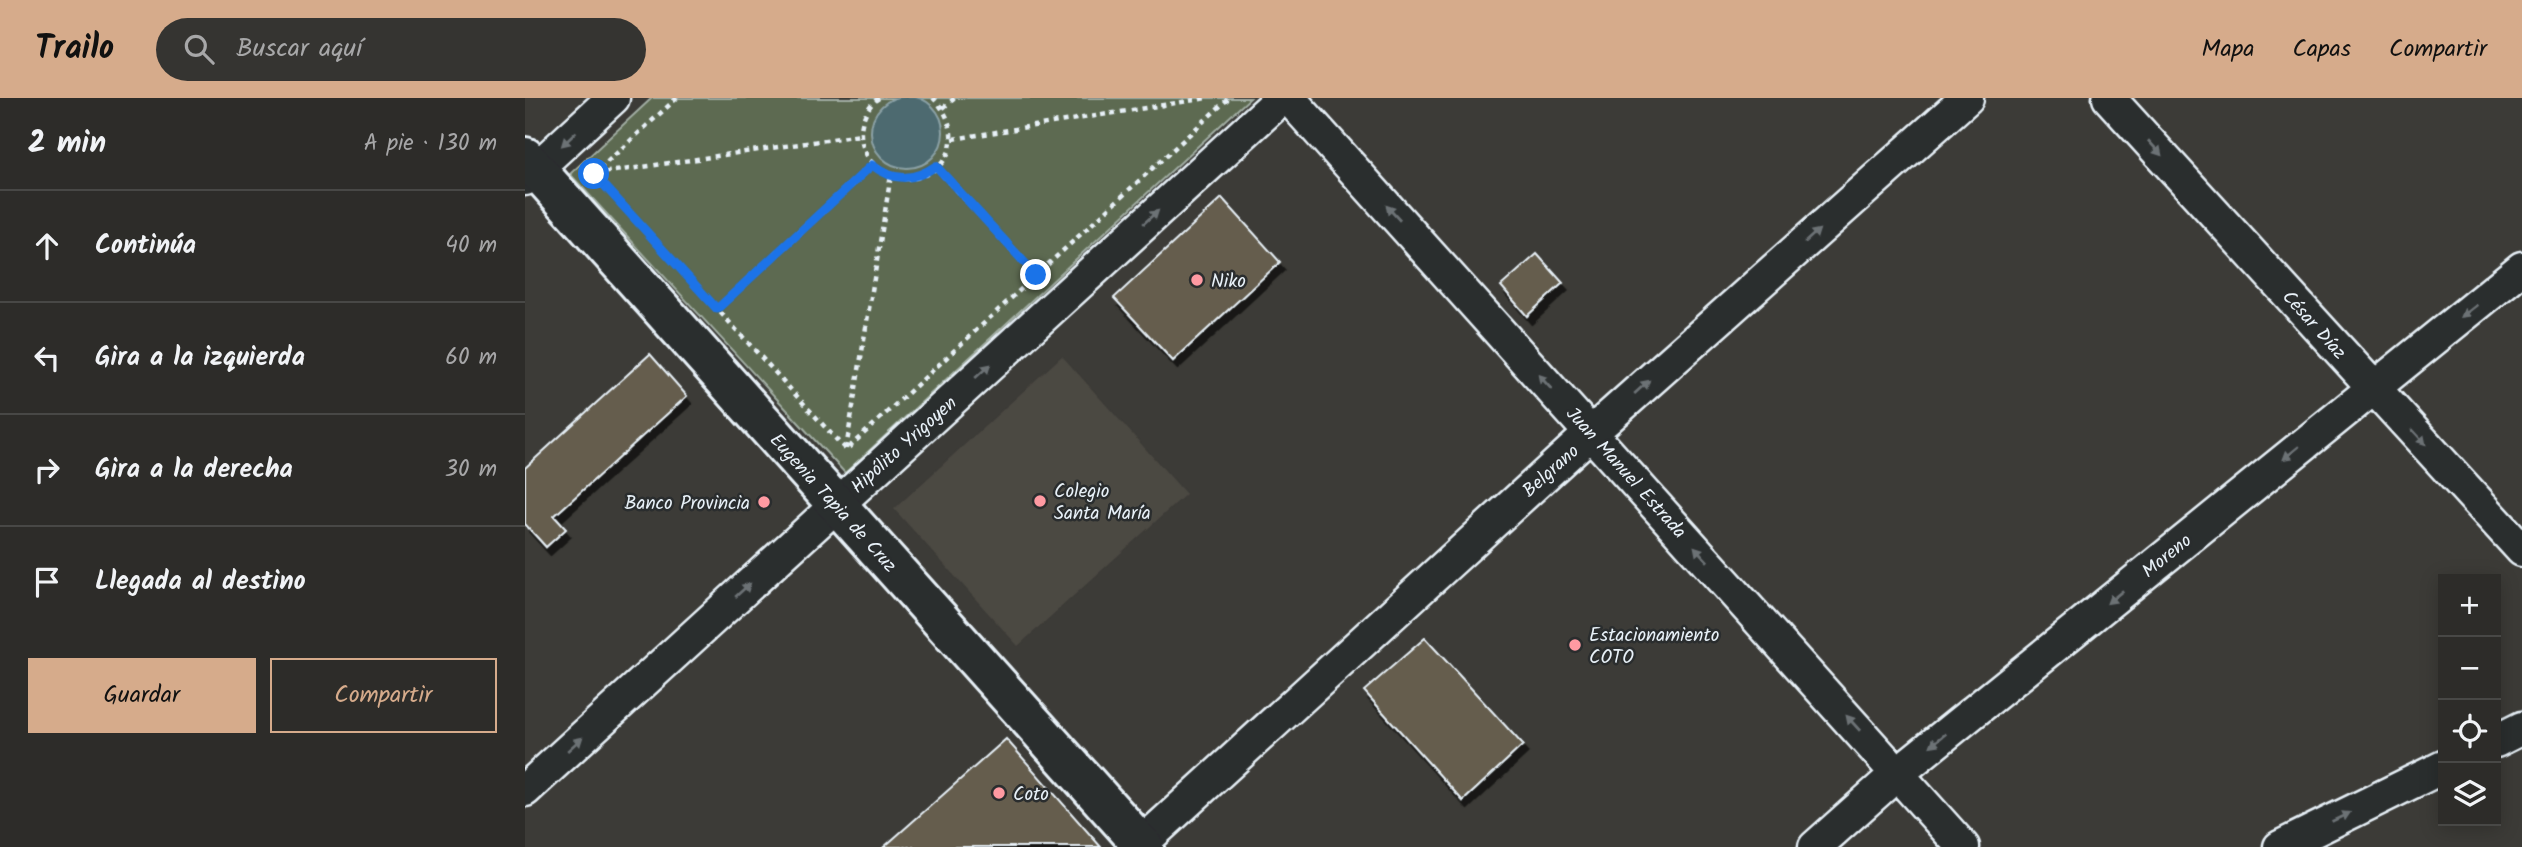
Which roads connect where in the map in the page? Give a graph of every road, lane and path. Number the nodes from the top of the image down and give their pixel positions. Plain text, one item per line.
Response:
1 (613, 98) edge
2 (677, 98) edge
3 (933, 98) edge
4 (954, 98) edge
5 (1207, 98) edge
6 (1229, 98) edge
7 (1282, 98) edge
8 (1289, 98) edge
9 (1967, 98) edge
10 (2109, 98) edge
11 (874, 99) edge
12 (943, 108) junction
13 (860, 135) junction
14 (953, 139) junction
15 (872, 165) junction
16 (936, 166) junction
17 (529, 168) edge
18 (594, 174) junction
19 (891, 175) junction
20 (2522, 268) edge
21 (1036, 275) junction
22 (717, 309) junction
23 (2373, 387) junction
24 (1591, 432) junction
25 (846, 450) junction
26 (837, 505) junction
27 (2522, 550) edge
28 (2522, 728) edge
29 (2501, 738) edge
30 (2438, 769) edge
31 (1898, 773) junction
32 (525, 790) edge
33 (1141, 846) edge
34 (1815, 847) edge
35 (1963, 847) edge
36 (2280, 847) edge

1 -> 17 street
2 - 18 path
3 - 12 path
4 - 12 path
5 - 14 path
6 - 21 path
26 -> 7 street, Hipólito Yrigoyen
24 -> 8 street, Juan Manuel Estrada
24 -> 9 street, Belgrano
10 -> 23 street, César Díaz
11 - 13 path
12 - 14 path
13 - 15 path
13 - 18 path
14 - 16 path
15 - 19 path
15 - 22 path
16 - 19 path
16 - 21 path
17 - 26 street, Eugenia Tapia de Cruz
18 - 22 path
19 - 25 path
20 -> 23 street, Moreno
21 - 25 path
22 - 25 path
23 -> 27 street, César Díaz
23 -> 31 street, Moreno
31 -> 24 street, Juan Manuel Estrada
24 - 33 street, Belgrano
32 -> 26 street, Hipólito Yrigoyen
26 - 33 street, Eugenia Tapia de Cruz
28 - 29 street
36 -> 30 street
31 - 34 street, Moreno
31 - 35 street, Juan Manuel Estrada

